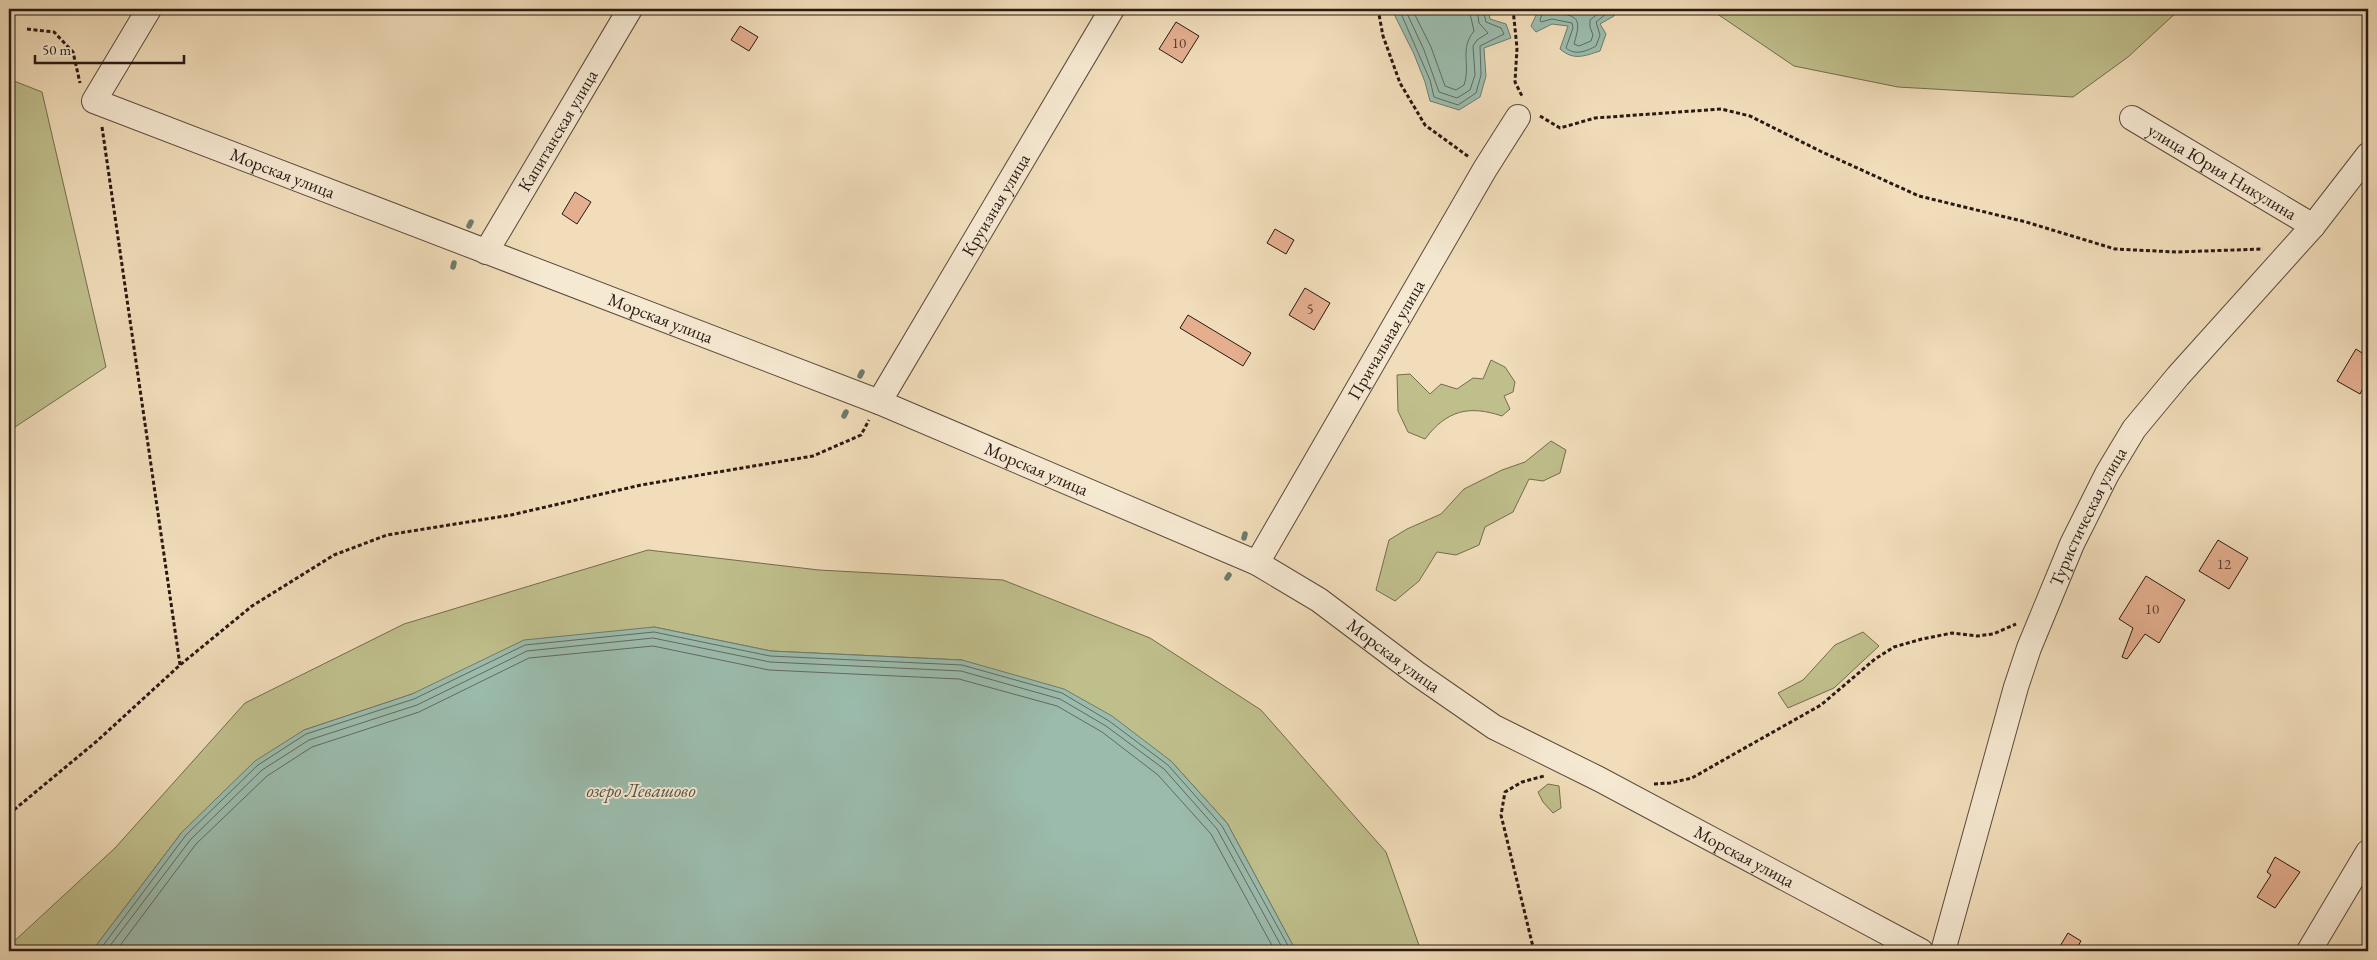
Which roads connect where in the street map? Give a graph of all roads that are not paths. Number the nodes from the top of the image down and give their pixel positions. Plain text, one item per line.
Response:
1 (149, 9) edge
2 (630, 9) edge
3 (1112, 9) edge
4 (1525, 115) road end
5 (2132, 118) dead end
6 (2368, 155) edge
7 (2313, 226) junction
8 (486, 252) junction
9 (879, 402) junction
10 (1257, 563) junction
11 (2368, 852) edge
12 (1921, 951) edge
13 (1943, 951) edge
14 (2310, 951) edge

1 - 8 street, Морская улица
2 - 8 street, Капитанская улица
3 - 9 street, Круизная улица
4 - 10 street, Причальная улица
5 - 7 street, улица Юрия Никулина
6 - 7 street, Туристическая улица
7 - 13 street, Туристическая улица
8 - 9 street, Морская улица
9 - 10 street, Морская улица
10 - 12 street, Морская улица
11 - 14 street

